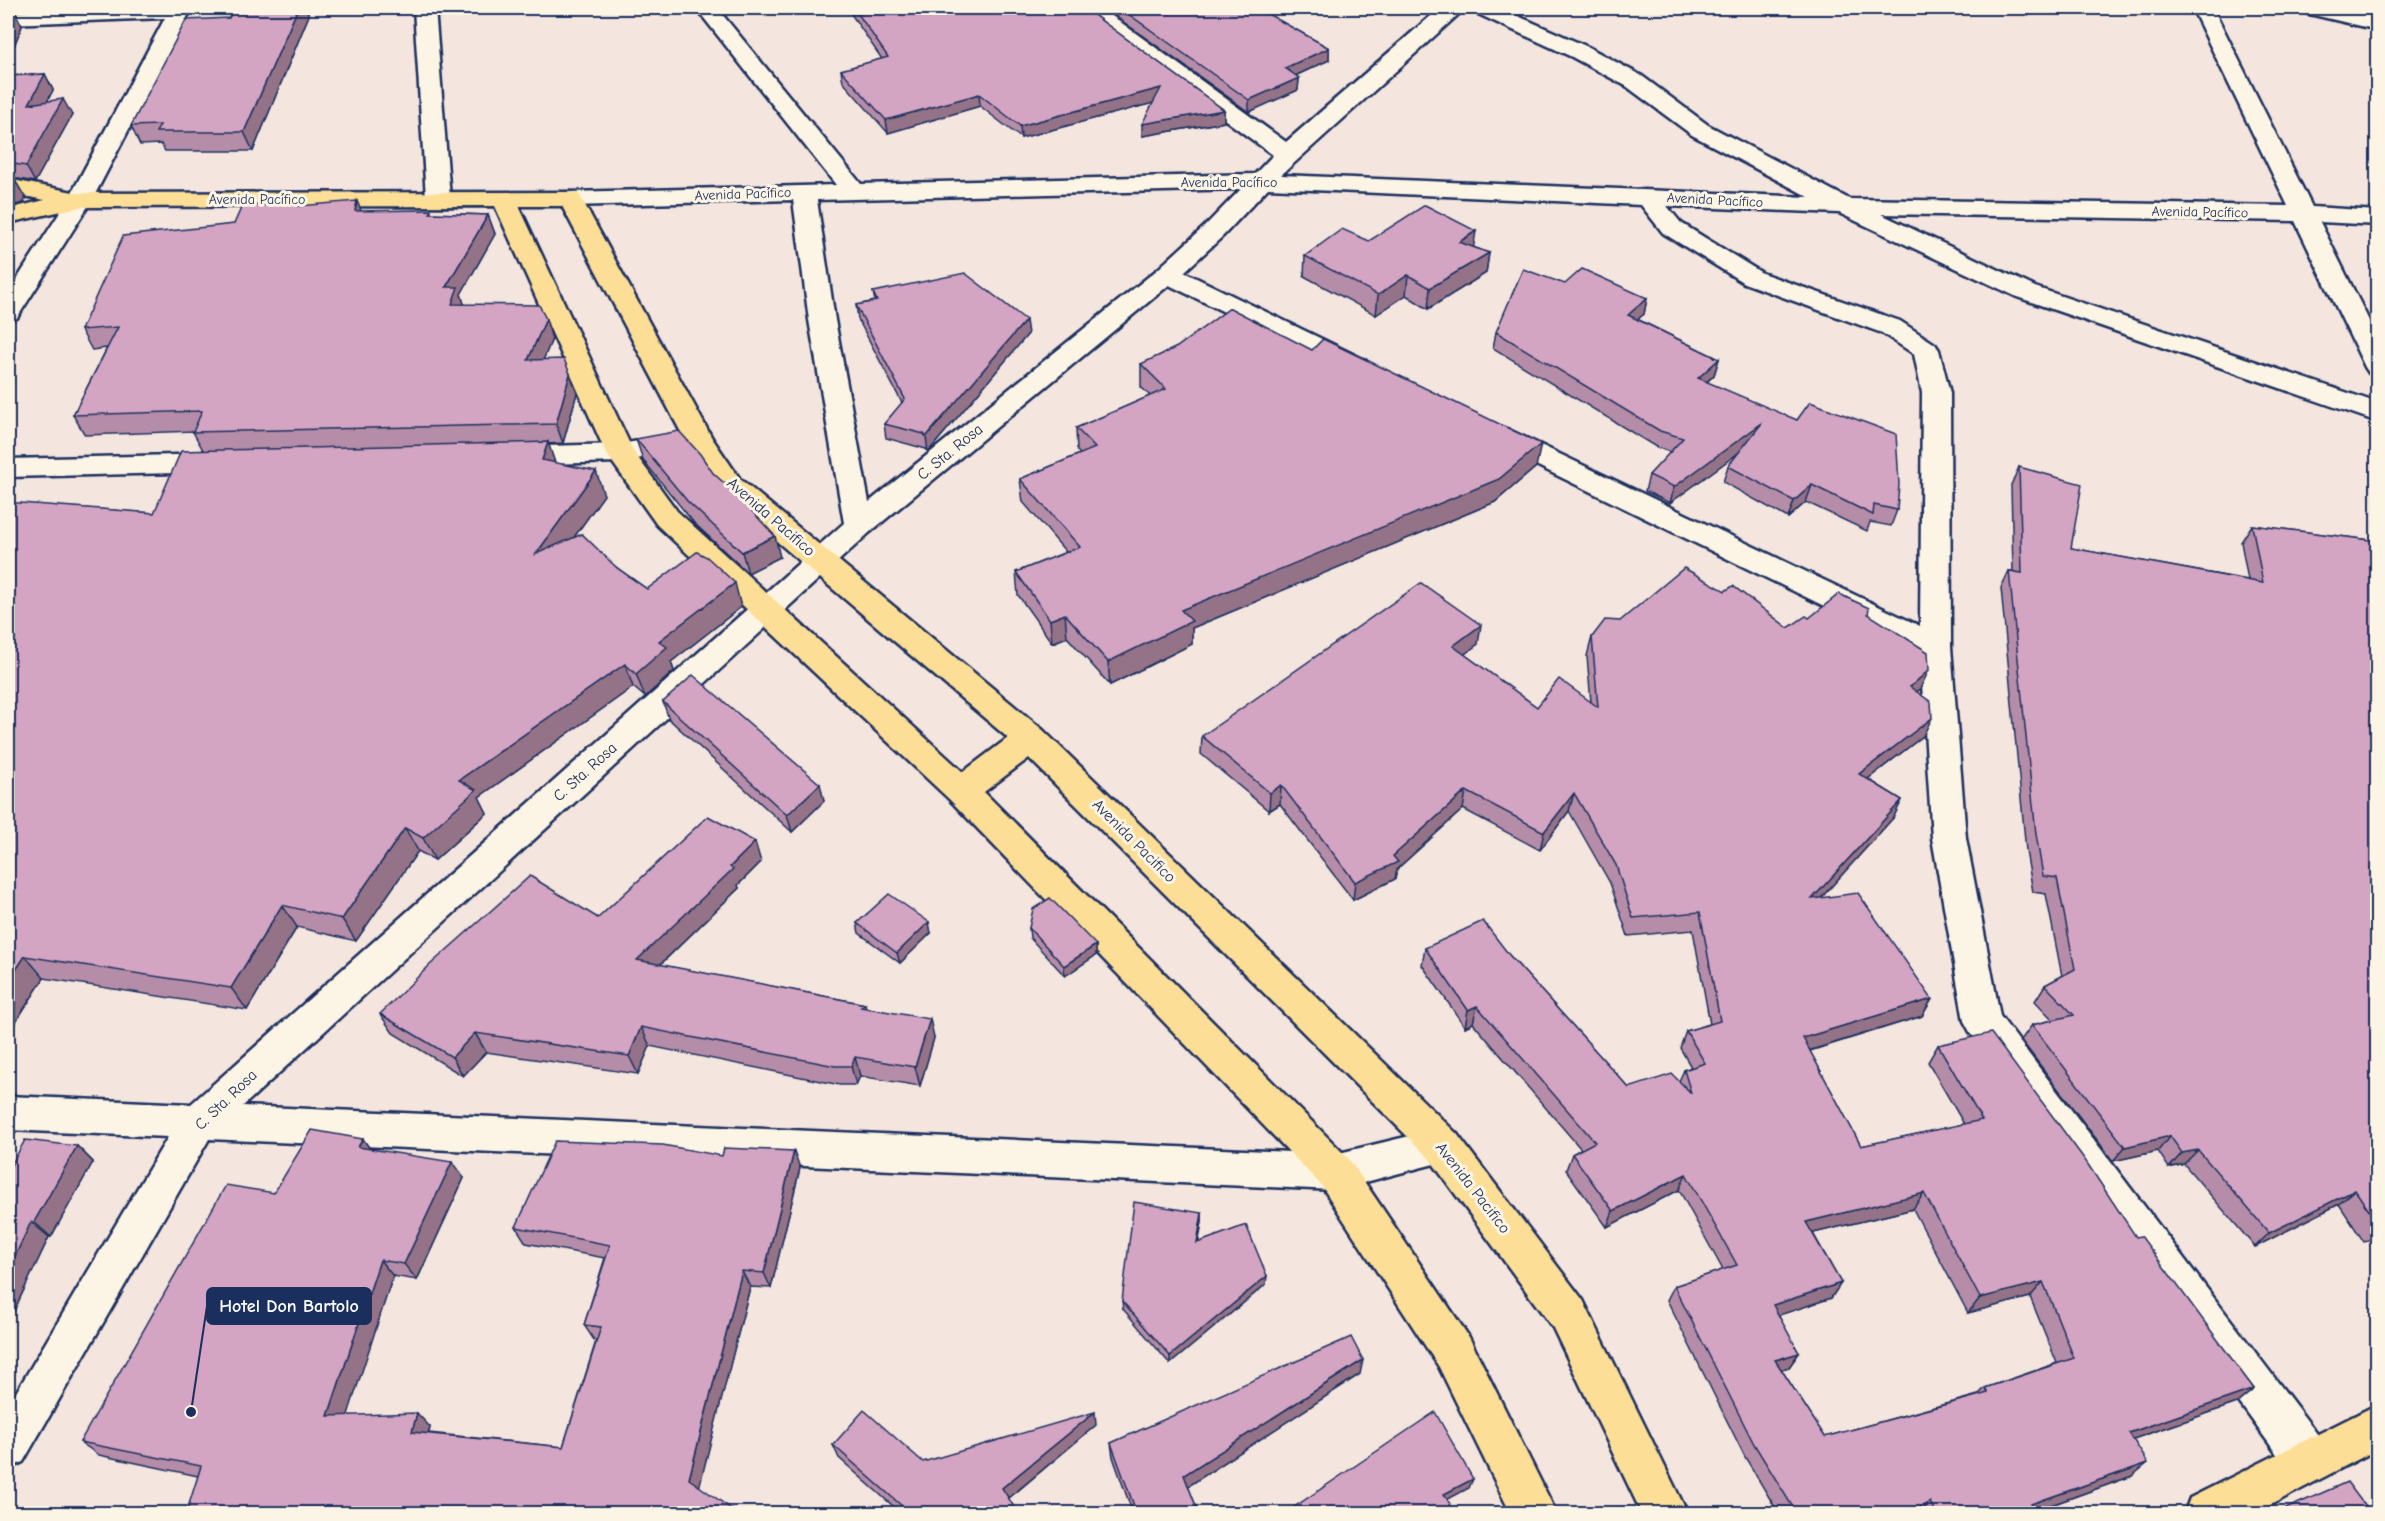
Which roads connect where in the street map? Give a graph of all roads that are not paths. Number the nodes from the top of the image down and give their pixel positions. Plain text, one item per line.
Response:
1 (424, 8) edge
2 (706, 8) edge
3 (1088, 8) edge
4 (1452, 8) edge
5 (1485, 8) edge
6 (2203, 8) edge
7 (2313, 8) edge
8 (180, 9) edge
9 (8, 18) edge
10 (2378, 24) edge
11 (1287, 154) junction
12 (1261, 181) junction
13 (8, 186) edge
14 (854, 191) junction
15 (804, 193) junction
16 (1648, 197) junction
17 (438, 198) junction
18 (570, 199) junction
19 (80, 200) junction
20 (504, 200) junction
21 (1844, 206) junction
22 (2302, 214) junction
23 (8, 216) edge
24 (2378, 218) edge
25 (1167, 274) junction
26 (8, 312) edge
27 (2378, 368) edge
28 (1380, 378) edge
29 (2378, 413) edge
30 (1476, 425) edge
31 (699, 440) junction
32 (620, 453) junction
33 (479, 457) edge
34 (243, 462) edge
35 (8, 468) edge
36 (859, 526) junction
37 (821, 560) junction
38 (765, 610) junction
39 (1935, 647) junction
40 (1031, 739) junction
41 (962, 791) junction
42 (8, 1113) edge
43 (198, 1122) junction
44 (1443, 1146) junction
45 (1335, 1172) junction
46 (2378, 1425) edge
47 (8, 1447) edge
48 (2308, 1460) junction
49 (1535, 1514) edge
50 (1666, 1514) edge
51 (2206, 1514) edge

1 - 17 street
2 - 14 street
3 - 11 street
4 - 11 street, C. Sta. Rosa
5 - 21 street
6 - 22 street
7 - 10 street
8 - 9 street
8 - 19 street
11 - 12 street, C. Sta. Rosa
12 - 14 street, Avenida Pacífico
12 - 16 street, Avenida Pacífico
12 - 25 street, C. Sta. Rosa
13 - 19 main road
14 - 15 street, Avenida Pacífico
15 - 18 street, Avenida Pacífico
15 - 36 street
16 - 21 street, Avenida Pacífico
16 - 39 street
17 - 19 main road, Avenida Pacífico
17 - 20 main road, Avenida Pacífico
18 - 20 main road, Avenida Pacífico
18 - 31 main road, Avenida Pacifico
19 - 23 main road
19 - 26 street
20 - 32 main road
21 - 22 street, Avenida Pacífico
21 - 29 street
22 - 24 street, Avenida Pacífico
22 - 27 street
25 - 28 street
25 - 36 street, C. Sta. Rosa
30 - 39 street
31 - 32 street
31 - 37 main road, Avenida Pacifico
32 - 33 street
32 - 38 main road
34 - 35 street
36 - 37 street, C. Sta. Rosa
37 - 38 street, C. Sta. Rosa
37 - 40 main road, Avenida Pacifico
38 - 41 main road
38 - 43 street, C. Sta. Rosa
39 - 48 street
40 - 41 main road
40 - 44 main road, Avenida Pacifico
41 - 45 main road
42 - 43 street
43 - 45 street
43 - 47 street, C. Sta. Rosa
44 - 45 street
44 - 50 main road, Avenida Pacifico
45 - 49 main road
46 - 48 main road
48 - 51 main road

